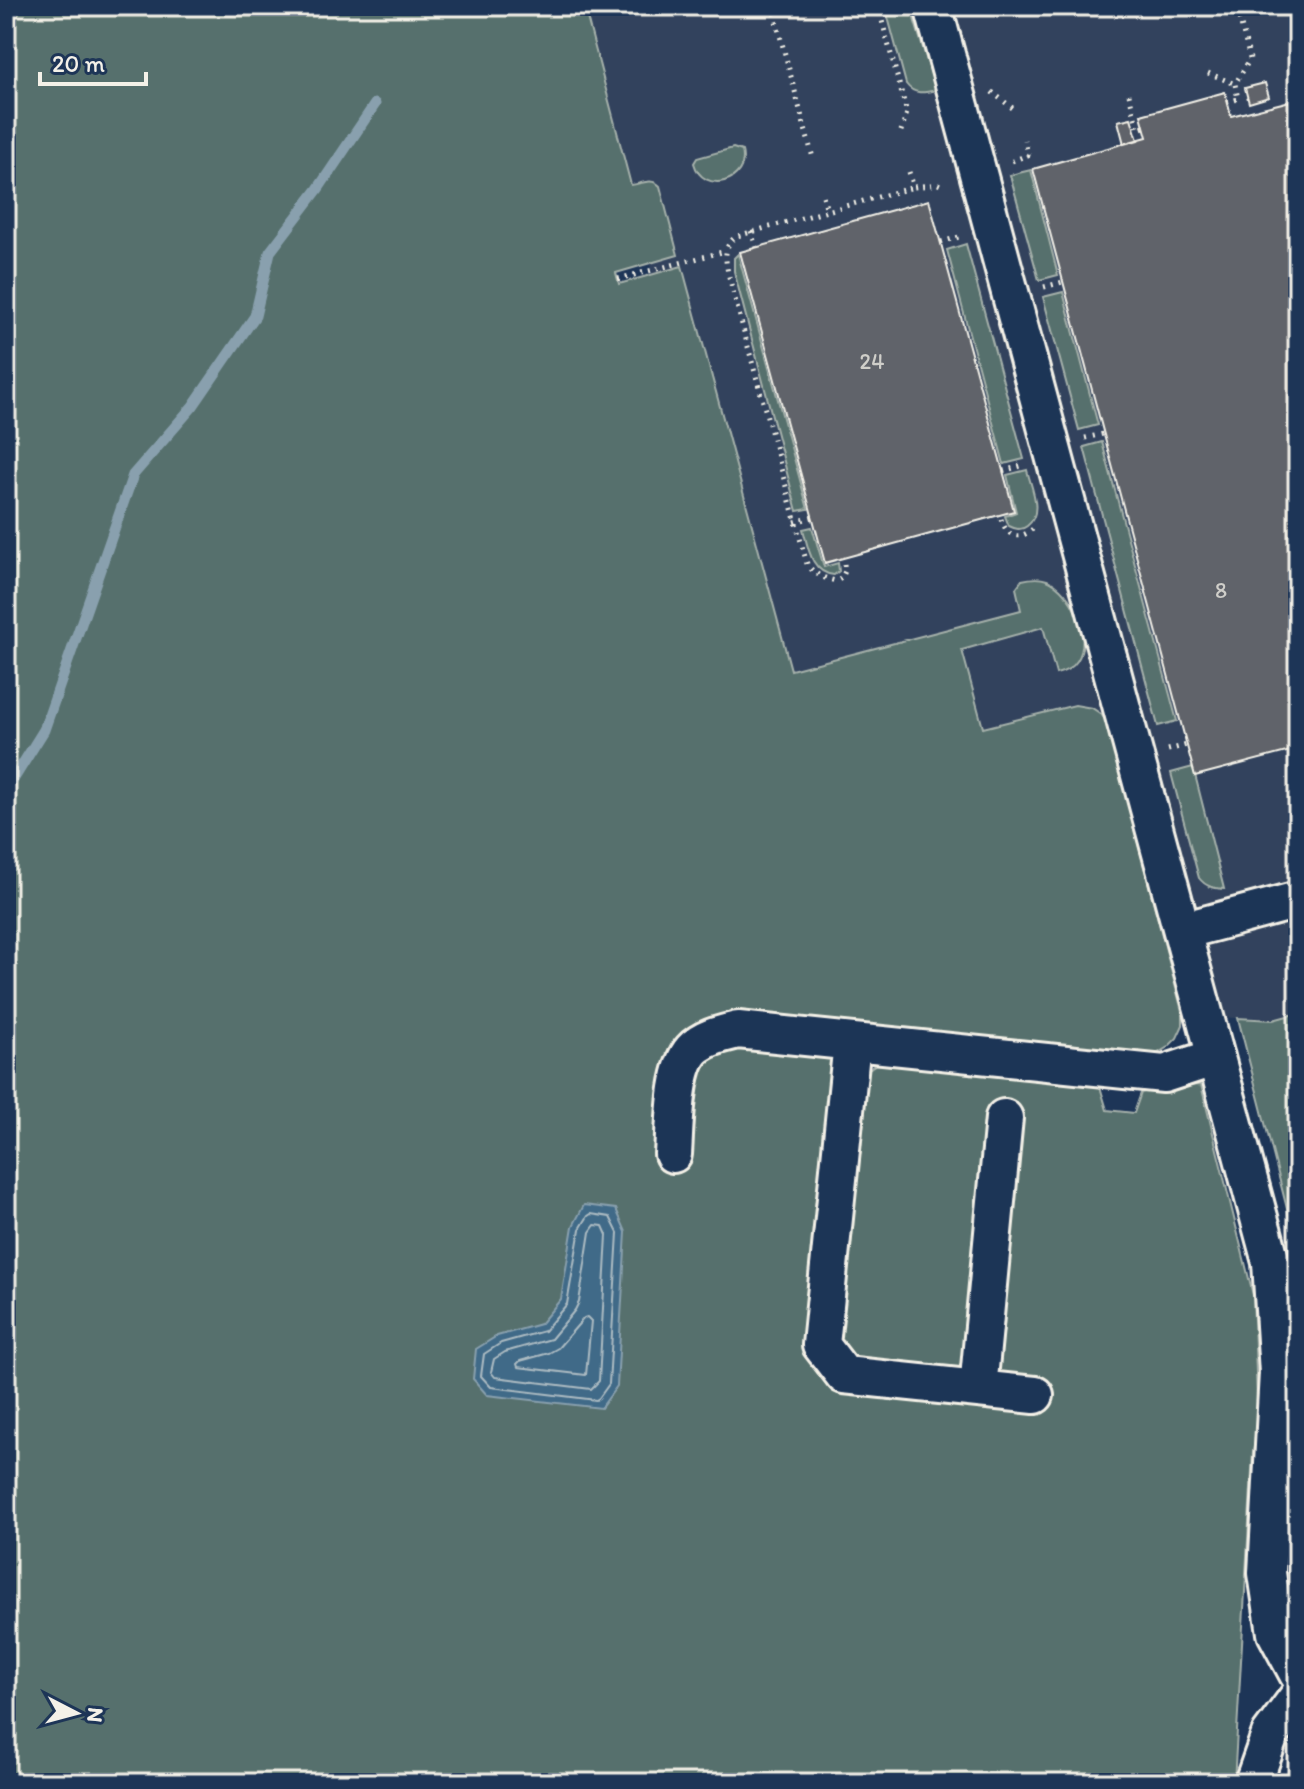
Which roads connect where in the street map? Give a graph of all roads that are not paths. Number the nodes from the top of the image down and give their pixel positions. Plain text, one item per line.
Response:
1 (933, 6) edge
2 (1298, 900) edge
3 (1182, 931) junction
4 (852, 1042) junction
5 (1216, 1057) junction
6 (1004, 1118) dead end
7 (673, 1154) dead end
8 (978, 1389) junction
9 (1035, 1395) dead end
10 (1298, 1674) edge
11 (1298, 1697) edge
12 (1253, 1783) edge

1 - 3 street
2 - 3 street
3 - 5 street
4 - 5 street
4 - 7 street
4 - 8 street
5 - 10 street
6 - 8 street
8 - 9 street
11 - 12 street

